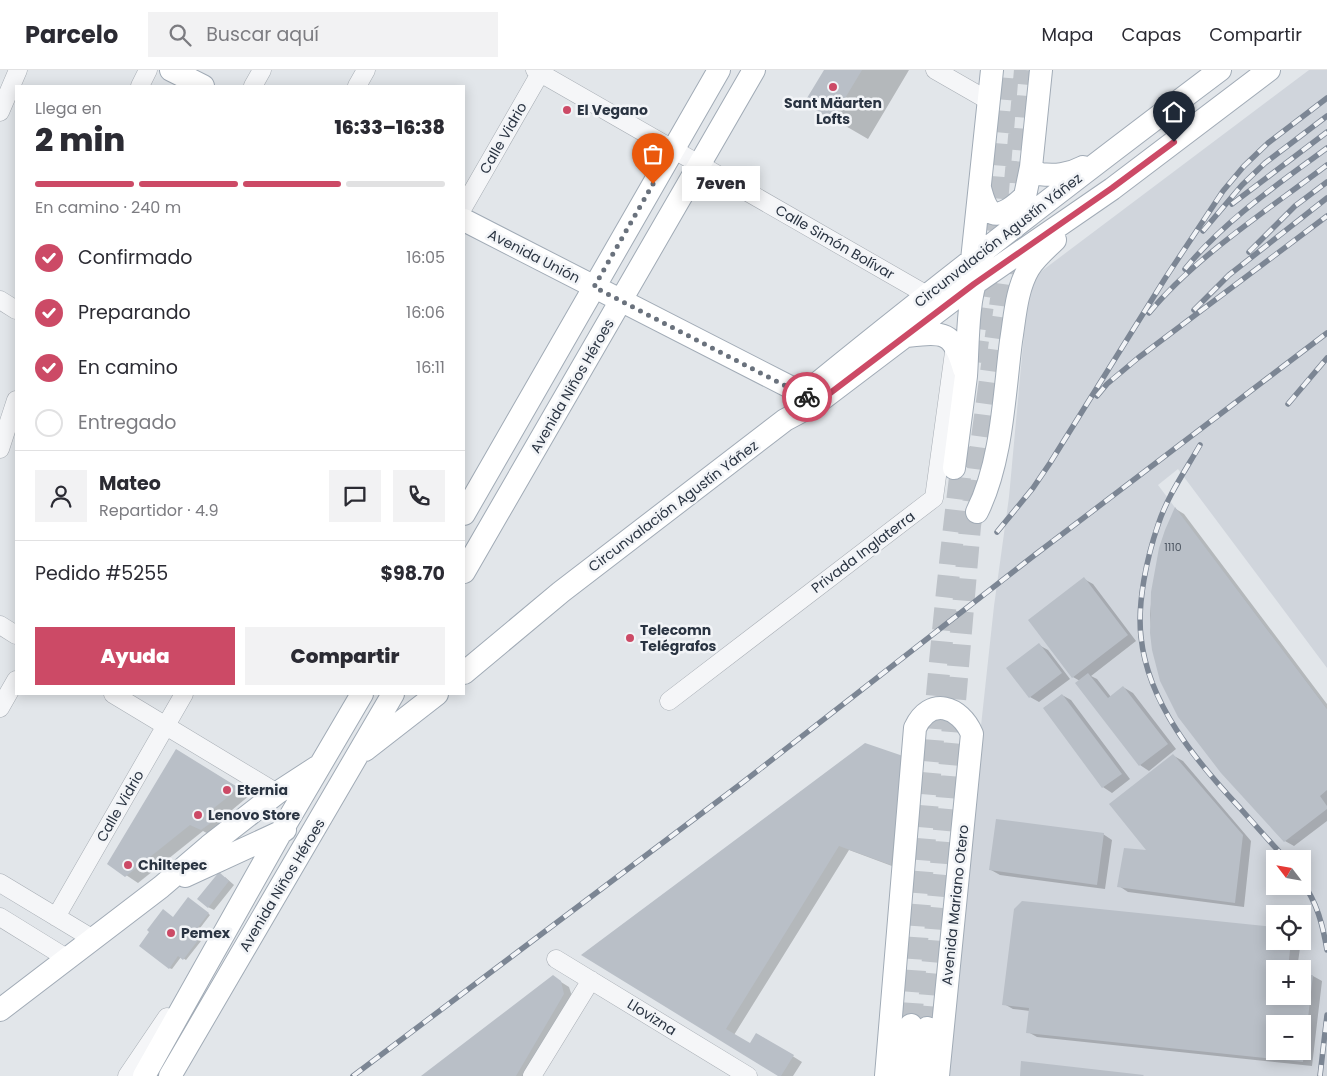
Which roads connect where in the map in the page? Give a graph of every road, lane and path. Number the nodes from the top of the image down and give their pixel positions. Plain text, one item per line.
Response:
1 (18, 70) edge
2 (148, 70) edge
3 (172, 70) edge
4 (262, 70) edge
5 (366, 70) edge
6 (719, 70) edge
7 (754, 70) edge
8 (935, 70) edge
9 (992, 70) edge
10 (1040, 70) edge
11 (1220, 70) edge
12 (1269, 70) edge
13 (539, 71) edge
14 (140, 85) edge
15 (201, 85) edge
16 (254, 85) edge
17 (358, 85) edge
18 (989, 101) junction
19 (0, 112) edge
20 (1118, 148) junction
21 (673, 149) junction
22 (700, 164) junction
23 (1031, 167) junction
24 (980, 188) junction
25 (1112, 188) junction
26 (1045, 202) junction
27 (465, 204) edge
28 (465, 221) edge
29 (972, 260) junction
30 (974, 284) junction
31 (594, 287) junction
32 (927, 294) junction
33 (0, 300) edge
34 (622, 301) junction
35 (15, 309) edge
36 (906, 336) junction
37 (955, 345) junction
38 (966, 376) junction
39 (810, 399) junction
40 (15, 403) edge
41 (0, 449) edge
42 (954, 468) tunnel mouth
43 (465, 512) edge
44 (977, 512) dead end
45 (465, 570) edge
46 (561, 592) junction
47 (0, 625) edge
48 (15, 634) edge
49 (465, 653) edge
50 (465, 671) edge
51 (15, 682) edge
52 (115, 695) edge
53 (183, 695) edge
54 (361, 695) edge
55 (392, 695) edge
56 (436, 695) edge
57 (669, 701) dead end
58 (0, 708) edge
59 (166, 726) junction
60 (357, 757) junction
61 (322, 764) junction
62 (277, 793) junction
63 (323, 816) junction
64 (281, 832) junction
65 (224, 858) junction
66 (0, 883) edge
67 (252, 886) junction
68 (161, 887) junction
69 (0, 917) edge
70 (56, 917) junction
71 (93, 939) junction
72 (68, 959) junction
73 (556, 959) dead end
74 (201, 973) junction
75 (591, 980) junction
76 (0, 1010) edge
77 (916, 1030) junction
78 (720, 1069) edge
79 (127, 1076) edge
80 (144, 1076) edge
81 (170, 1076) edge
82 (532, 1076) edge
83 (748, 1076) edge
84 (886, 1076) edge
85 (901, 1076) edge
86 (906, 1076) edge
87 (922, 1076) edge
88 (938, 1076) edge

1 - 19 street
2 - 14 street
3 - 15 main road
4 - 16 street
5 - 17 street
6 - 21 main road
7 - 22 main road, Avenida Niños Héroes
8 - 18 street
9 - 18 main road
10 - 23 main road
11 - 20 main road, Circunvalación Agustín Yáñez
12 - 25 main road, Circunvalación Agustín Yáñez
13 - 21 street, Calle Simón Bolívar
13 - 27 street, Calle Vidrio
18 - 24 main road
20 - 23 main road
20 - 26 main road, Circunvalación Agustín Yáñez
21 - 22 street, Calle Simón Bolívar
21 - 31 main road
22 - 32 street, Calle Simón Bolívar
22 - 34 main road, Avenida Niños Héroes
23 - 24 main road
24 - 29 main road
25 - 30 main road, Circunvalación Agustín Yáñez
25 - 44 main road
26 - 29 main road, Circunvalación Agustín Yáñez
26 - 30 main road
28 - 31 main road, Avenida Unión
29 - 32 main road, Circunvalación Agustín Yáñez
30 - 36 main road, Circunvalación Agustín Yáñez
30 - 38 main road
31 - 34 main road, Avenida Unión
31 - 43 main road
32 - 39 main road, Circunvalación Agustín Yáñez
33 - 35 street
34 - 39 main road, Avenida Unión
34 - 45 main road, Avenida Niños Héroes
36 - 37 main road
36 - 39 main road, Circunvalación Agustín Yáñez
37 - 38 main road
37 - 57 street, Privada Inglaterra
38 - 42 main road
39 - 46 main road, Circunvalación Agustín Yáñez
40 - 41 street
46 - 49 main road, Circunvalación Agustín Yáñez
46 - 50 main road, Circunvalación Agustín Yáñez
47 - 48 street
51 - 58 street
52 - 59 street
53 - 59 street, Calle Vidrio
54 - 61 main road, Avenida Niños Héroes
55 - 60 main road, Avenida Niños Héroes
56 - 60 main road
59 - 62 street
59 - 70 street, Calle Vidrio
60 - 63 main road, Avenida Niños Héroes
61 - 62 main road
61 - 64 main road, Avenida Niños Héroes
62 - 68 main road
63 - 64 main road
63 - 81 main road, Avenida Niños Héroes
64 - 65 main road
64 - 67 main road, Avenida Niños Héroes
65 - 67 main road
65 - 68 main road
66 - 70 street
67 - 74 main road, Avenida Niños Héroes
68 - 71 main road
69 - 72 street
70 - 71 street
71 - 72 main road
72 - 76 main road
73 - 75 street, Llovizna
74 - 79 street
74 - 80 main road, Avenida Niños Héroes
75 - 78 street, Llovizna
75 - 82 street
77 - 85 main road
77 - 86 main road
77 - 87 main road
78 - 83 street, Llovizna
84 - 88 main road, Avenida Mariano Otero

